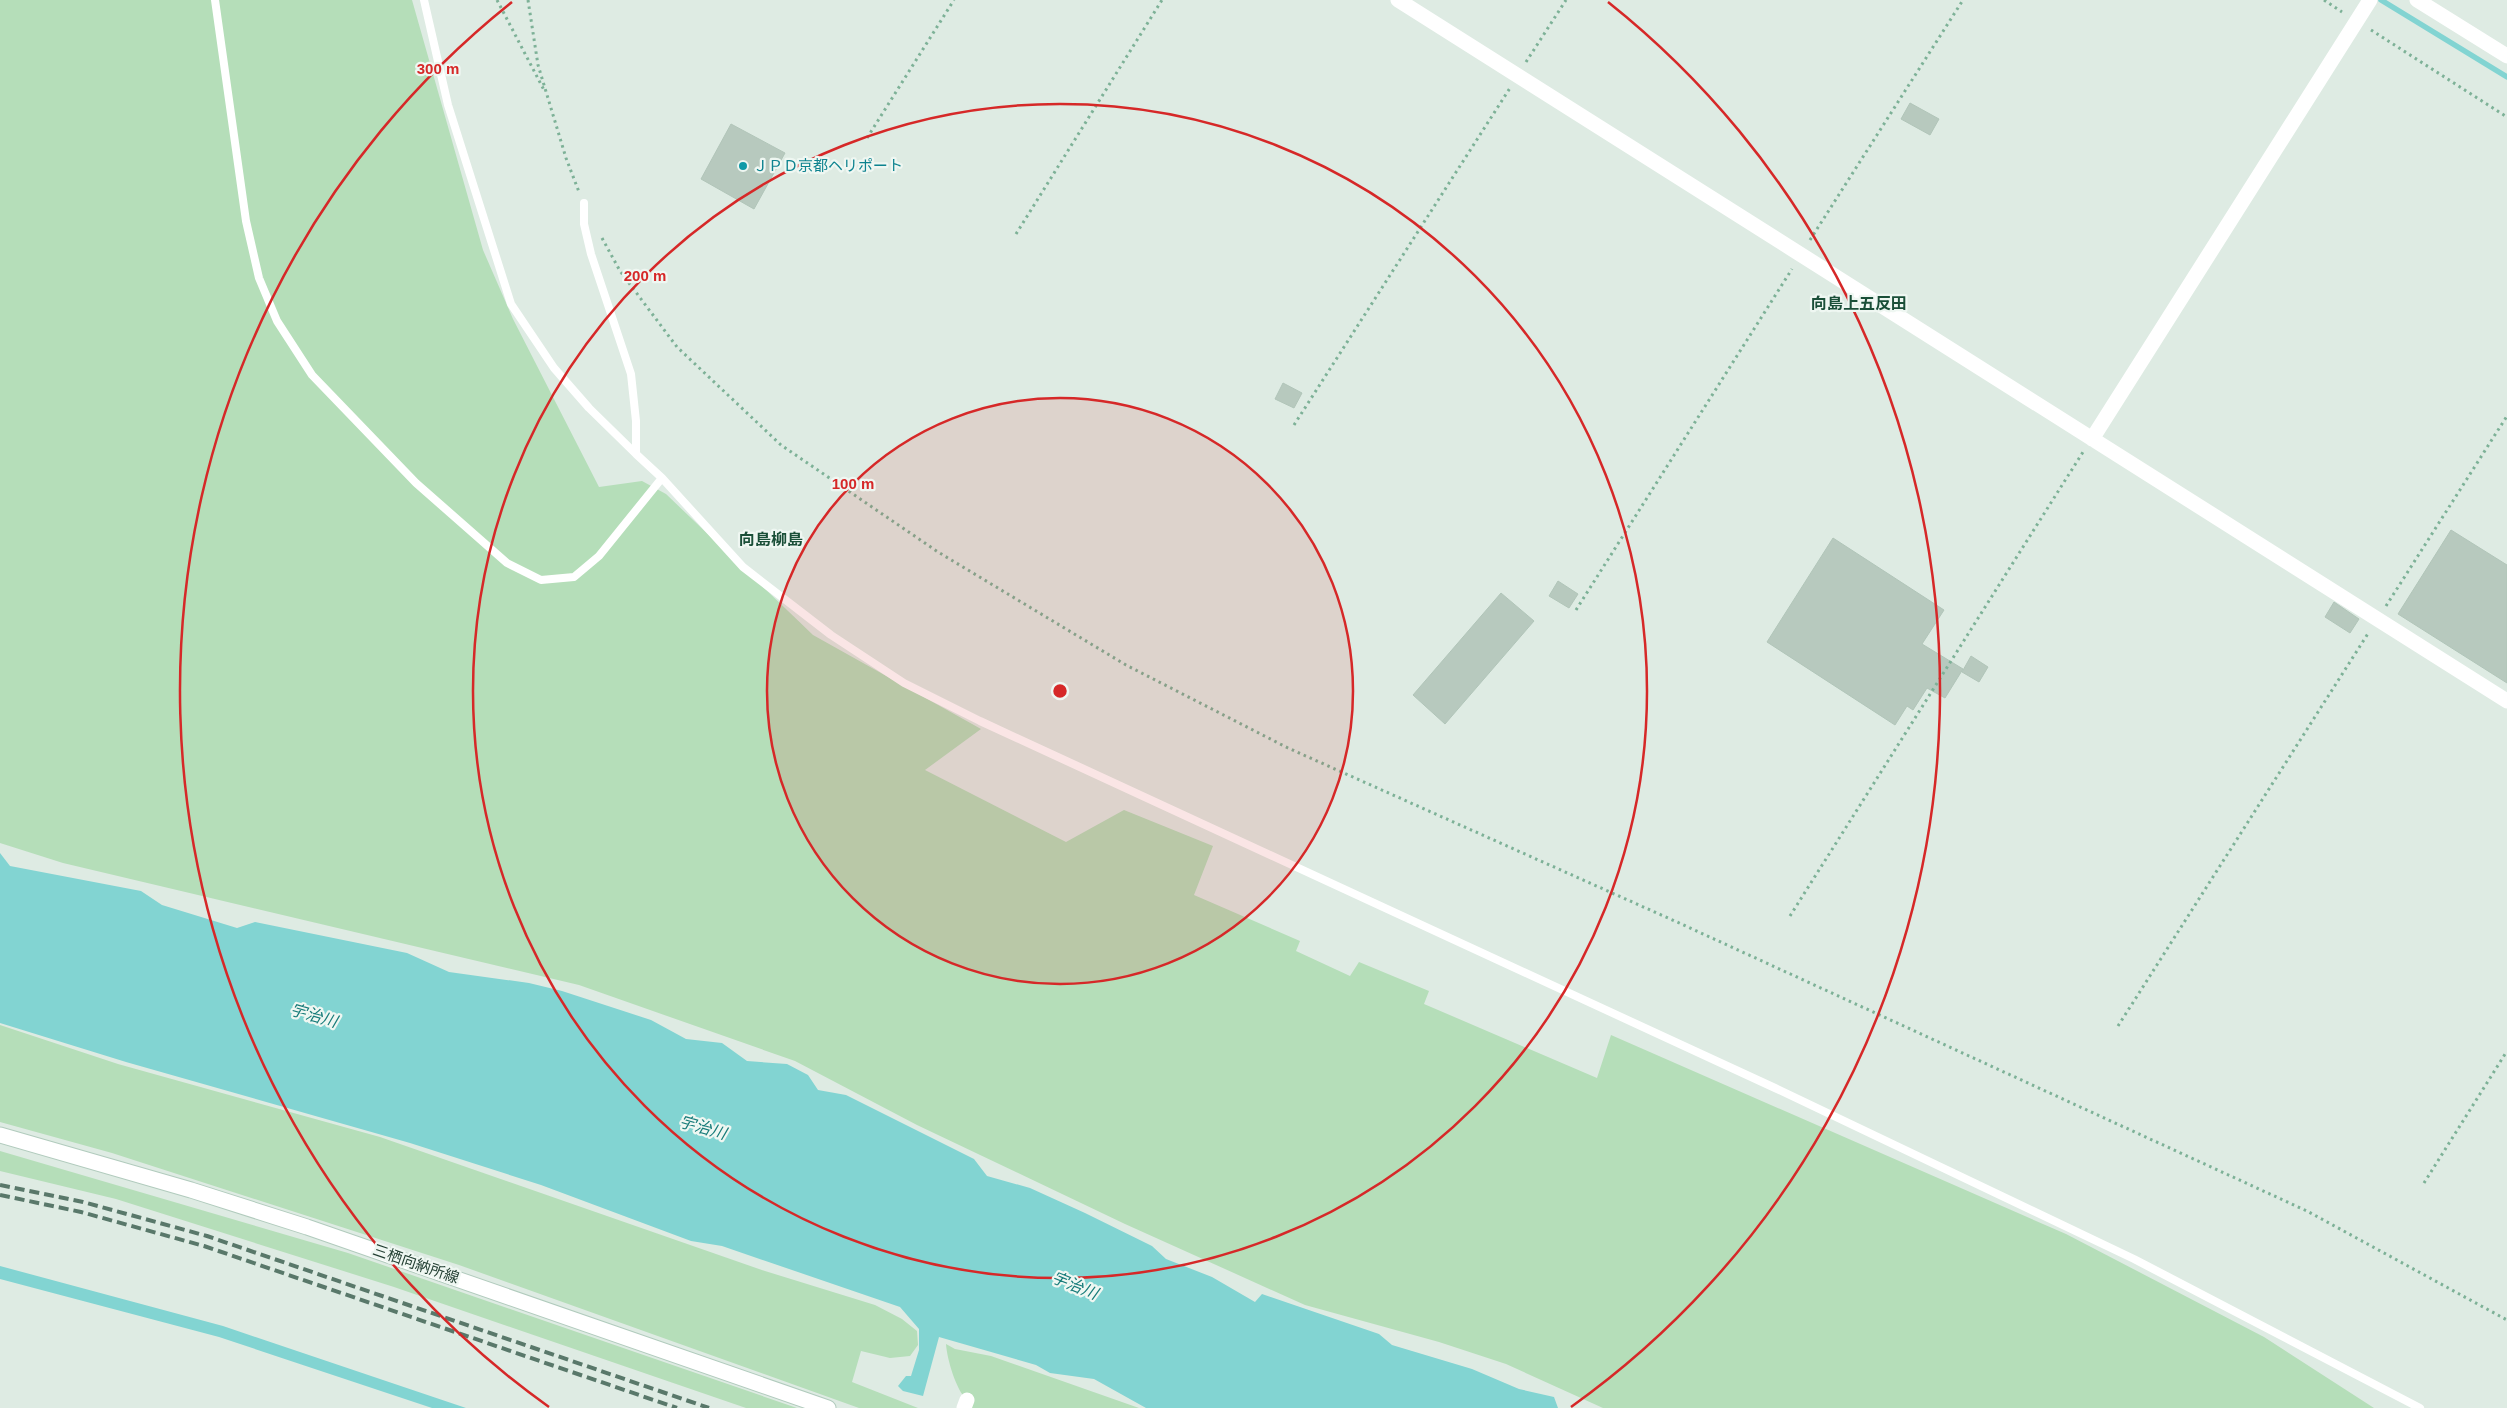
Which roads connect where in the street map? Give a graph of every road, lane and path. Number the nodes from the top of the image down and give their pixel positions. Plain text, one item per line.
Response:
1 (215, 0) edge
2 (424, 0) edge
3 (497, 0) edge
4 (528, 0) edge
5 (954, 0) edge
6 (1162, 0) edge
7 (1398, 0) edge
8 (1566, 0) edge
9 (1963, 0) edge
10 (2324, 0) edge
11 (2370, 0) edge
12 (2416, 0) edge
13 (2358, 18) junction
14 (2507, 56) edge
15 (1518, 76) junction
16 (548, 99) junction
17 (2507, 117) edge
18 (867, 138) dead end
19 (584, 203) joint
20 (1016, 234) dead end
21 (602, 237) dead end
22 (1801, 255) junction
23 (2507, 416) edge
24 (1294, 425) dead end
25 (2092, 439) junction
26 (636, 454) junction
27 (662, 478) junction
28 (1576, 610) dead end
29 (2378, 620) junction
30 (2507, 702) edge
31 (1790, 916) dead end
32 (2118, 1026) dead end
33 (2507, 1051) edge
34 (0, 1135) edge
35 (2424, 1183) dead end
36 (2507, 1320) edge
37 (828, 1408) edge
38 (2420, 1408) edge

1 - 27 lane
2 - 26 lane
3 - 16 path
4 - 16 path
5 - 18 path
6 - 20 path
7 - 15 street
8 - 15 path
9 - 22 path
10 - 13 path
11 - 13 street
12 - 14 street
13 - 17 path
13 - 25 street
15 - 22 street
15 - 24 path
16 - 19 path
19 - 26 lane
21 - 36 path
22 - 25 street
22 - 28 path
23 - 29 path
25 - 29 street
25 - 31 path
26 - 27 lane
27 - 38 lane
29 - 30 street
29 - 32 path
33 - 35 path
34 - 37 street, 三栖向納所線

